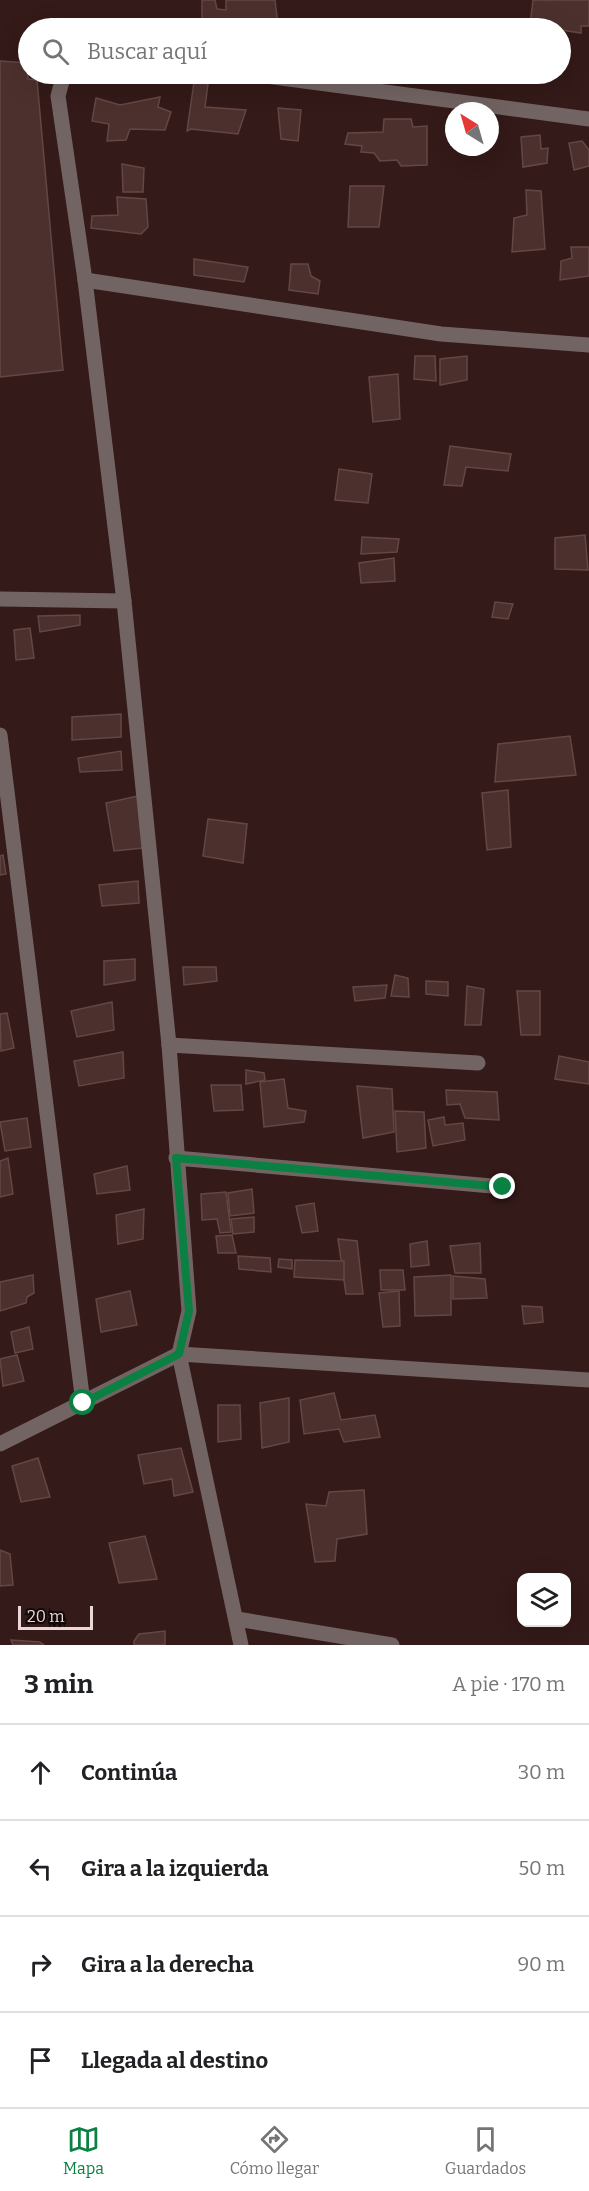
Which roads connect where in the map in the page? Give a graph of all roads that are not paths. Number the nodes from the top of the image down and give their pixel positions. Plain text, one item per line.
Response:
1 (61, 84) edge
2 (325, 84) edge
3 (589, 119) edge
4 (85, 280) junction
5 (589, 345) edge
6 (0, 599) edge
7 (124, 601) junction
8 (0, 735) edge
9 (169, 1045) junction
10 (478, 1063) dead end
11 (176, 1158) junction
12 (503, 1187) dead end
13 (179, 1354) junction
14 (589, 1380) edge
15 (83, 1403) junction
16 (0, 1444) edge
17 (237, 1619) junction
18 (241, 1645) edge
19 (392, 1645) edge

1 - 4 street
2 - 3 street
4 - 5 street
4 - 7 street
6 - 7 street
7 - 9 street
8 - 15 street
9 - 10 street
9 - 11 street
11 - 12 street
11 - 13 street
13 - 14 street
13 - 15 street
13 - 17 street
15 - 16 street
17 - 18 street
17 - 19 street

